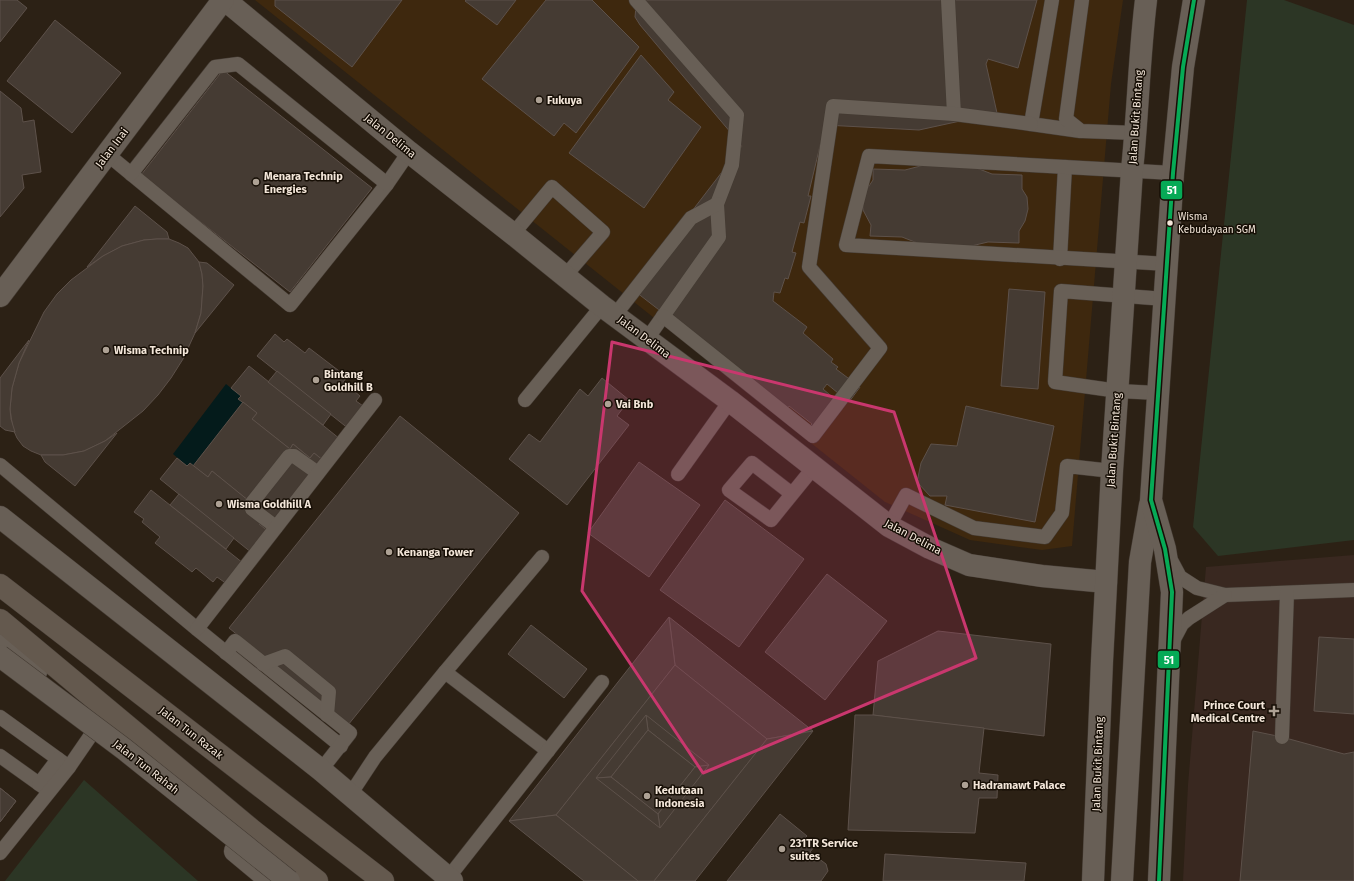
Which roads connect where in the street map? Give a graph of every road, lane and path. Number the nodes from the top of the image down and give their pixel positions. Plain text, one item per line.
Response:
1 (224, 0) edge
2 (636, 0) edge
3 (948, 0) edge
4 (1052, 0) edge
5 (1082, 0) edge
6 (1146, 0) edge
7 (1194, 0) edge
8 (954, 114) junction
9 (1031, 124) junction
10 (1081, 131) junction
11 (1136, 133) junction
12 (409, 152) junction
13 (107, 154) junction
14 (1065, 167) junction
15 (1132, 170) junction
16 (1173, 173) junction
17 (131, 174) junction
18 (387, 184) junction
19 (717, 204) junction
20 (691, 218) junction
21 (513, 234) junction
22 (719, 237) junction
23 (1060, 258) junction
24 (1127, 262) junction
25 (1168, 264) junction
26 (565, 276) junction
27 (0, 296) edge
28 (1125, 296) junction
29 (1165, 299) junction
30 (608, 310) junction
31 (663, 316) junction
32 (646, 339) junction
33 (1118, 391) junction
34 (1158, 393) junction
35 (375, 400) dead end
36 (525, 400) dead end
37 (730, 401) junction
38 (814, 467) junction
39 (1112, 471) junction
40 (2, 472) edge
41 (318, 473) junction
42 (678, 474) dead end
43 (792, 494) dead end
44 (1151, 500) junction
45 (0, 517) edge
46 (889, 526) junction
47 (276, 527) junction
48 (1166, 549) junction
49 (542, 557) dead end
50 (1106, 582) junction
51 (0, 585) edge
52 (1354, 590) edge
53 (1287, 593) junction
54 (1226, 595) junction
55 (0, 620) edge
56 (197, 629) junction
57 (0, 641) edge
58 (226, 653) junction
59 (0, 656) edge
60 (1168, 656) junction
61 (263, 664) junction
62 (0, 669) edge
63 (445, 672) junction
64 (44, 676) junction
65 (602, 682) dead end
66 (76, 683) junction
67 (327, 715) junction
68 (0, 717) edge
69 (91, 735) junction
70 (1282, 737) dead end
71 (341, 746) junction
72 (548, 751) junction
73 (0, 756) edge
74 (58, 759) junction
75 (69, 767) junction
76 (321, 770) junction
77 (44, 787) junction
78 (350, 795) junction
79 (0, 853) edge
80 (249, 863) junction
81 (450, 879) edge
82 (271, 881) edge
83 (289, 881) edge
84 (317, 881) edge
85 (383, 881) edge
86 (1093, 881) edge
87 (1122, 881) edge
88 (1159, 881) edge

1 - 12 main road, Jalan Delima
1 - 13 main road, Jalan Inai
2 - 19 lane
3 - 8 lane
4 - 9 lane
5 - 10 lane
6 - 11 main road, Jalan Bukit Bintang
7 - 16 main road
8 - 9 lane
8 - 31 lane
9 - 10 lane
10 - 11 lane
11 - 15 main road, Jalan Bukit Bintang
12 - 18 lane
12 - 21 main road, Jalan Delima
13 - 17 lane
13 - 27 main road, Jalan Inai
14 - 15 lane
14 - 23 lane
14 - 23 lane
15 - 16 lane
15 - 24 main road, Jalan Bukit Bintang
16 - 25 main road
17 - 18 lane
17 - 18 lane
19 - 20 lane
19 - 22 lane
20 - 22 lane
20 - 30 lane
21 - 26 main road, Jalan Delima
21 - 26 lane
22 - 31 lane
23 - 24 lane
24 - 25 lane
24 - 28 main road, Jalan Bukit Bintang
25 - 29 main road
26 - 30 main road, Jalan Delima
28 - 29 lane
28 - 33 main road, Jalan Bukit Bintang
28 - 33 lane
29 - 34 main road
30 - 32 main road, Jalan Delima
30 - 36 lane
31 - 32 lane
32 - 37 main road, Jalan Delima
33 - 34 lane
33 - 39 main road, Jalan Bukit Bintang
34 - 44 main road
35 - 41 lane
37 - 38 main road, Jalan Delima
37 - 42 lane
38 - 43 lane
38 - 46 main road, Jalan Delima
39 - 46 lane
39 - 50 main road, Jalan Bukit Bintang
40 - 56 lane
41 - 47 lane
41 - 47 lane
44 - 48 main road
44 - 87 main road
45 - 76 main road
46 - 50 main road, Jalan Delima
47 - 56 lane
48 - 54 lane
48 - 60 main road
49 - 63 lane
50 - 86 main road, Jalan Bukit Bintang
51 - 85 main road, Jalan Tun Razak
52 - 53 lane
53 - 54 lane
53 - 70 lane
54 - 60 lane
55 - 66 main road
56 - 58 lane
57 - 64 lane
58 - 61 lane
58 - 71 lane
59 - 83 main road, Jalan Tun Rahah, bridge
60 - 88 main road
61 - 67 lane
61 - 67 lane
62 - 69 main road
63 - 72 lane
63 - 78 lane
64 - 66 main road
64 - 80 main road
65 - 72 lane
66 - 84 main road
67 - 71 lane
68 - 74 lane
69 - 75 lane
69 - 80 main road
71 - 76 lane
72 - 81 lane
73 - 77 lane
74 - 75 lane
74 - 77 lane
75 - 77 lane
76 - 78 main road
77 - 79 lane
78 - 81 main road
80 - 82 main road

